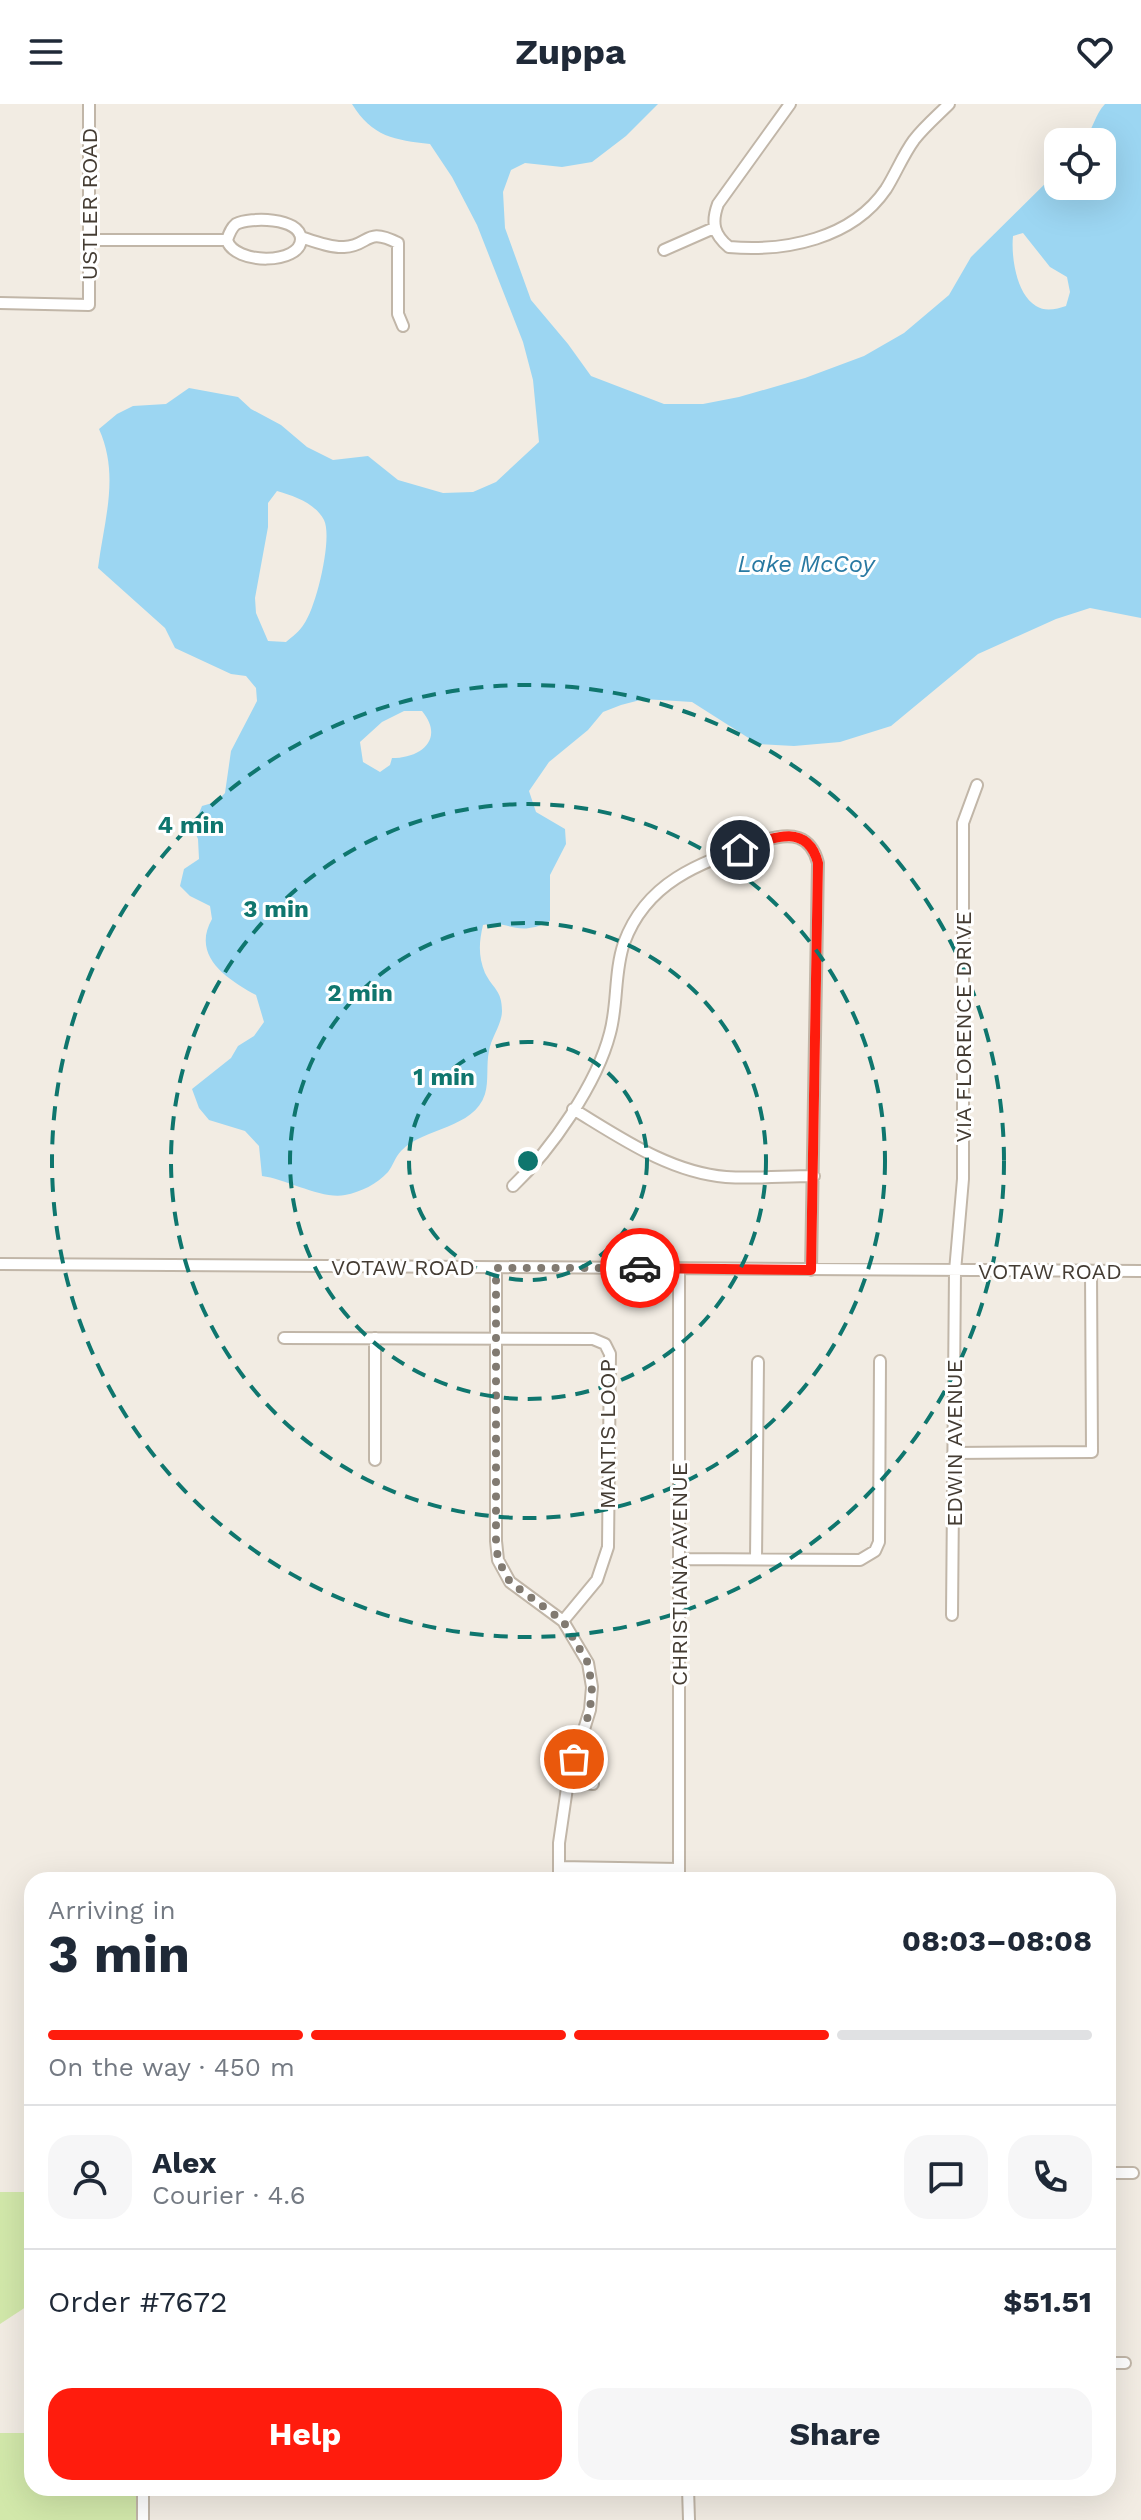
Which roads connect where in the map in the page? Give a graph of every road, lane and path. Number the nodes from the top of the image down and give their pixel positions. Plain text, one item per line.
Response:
1 (89, 104) edge
2 (790, 104) edge
3 (949, 104) edge
4 (714, 228) junction
5 (301, 237) junction
6 (89, 240) junction
7 (227, 240) junction
8 (664, 250) dead end
9 (0, 303) edge
10 (403, 326) dead end
11 (977, 785) dead end
12 (573, 1109) junction
13 (814, 1176) junction
14 (513, 1186) dead end
15 (0, 1264) edge
16 (496, 1268) junction
17 (679, 1268) junction
18 (811, 1270) junction
19 (955, 1271) junction
20 (1091, 1271) junction
21 (1141, 1271) edge
22 (284, 1338) dead end
23 (375, 1338) junction
24 (495, 1338) junction
25 (880, 1361) dead end
26 (758, 1362) dead end
27 (953, 1453) junction
28 (375, 1460) dead end
29 (679, 1559) junction
30 (756, 1559) junction
31 (952, 1615) dead end
32 (563, 1621) junction
33 (568, 1781) junction
34 (593, 1784) dead end
35 (559, 1867) junction
36 (559, 1872) edge
37 (634, 1872) edge
38 (679, 1872) edge
39 (1116, 2173) edge
40 (1133, 2173) dead end
41 (1116, 2363) edge
42 (1125, 2363) dead end
43 (143, 2496) edge
44 (688, 2496) edge
45 (143, 2520) edge
46 (689, 2520) edge

1 - 6 street, USTLER ROAD
2 - 4 street
3 - 4 street
4 - 8 street
5 - 7 street
5 - 7 street
5 - 10 street
6 - 7 street
6 - 9 street, USTLER ROAD
11 - 19 street, VIA FLORENCE DRIVE
12 - 13 street
12 - 13 street
12 - 14 street
13 - 18 street
15 - 16 street, VOTAW ROAD
16 - 17 street, VOTAW ROAD
16 - 24 street
17 - 18 street, VOTAW ROAD
17 - 29 street, CHRISTIANA AVENUE
18 - 19 street, VOTAW ROAD
19 - 20 street, VOTAW ROAD
19 - 27 street, EDWIN AVENUE
20 - 21 street, VOTAW ROAD
20 - 27 street
22 - 23 street, MANTIS LOOP
23 - 24 street, MANTIS LOOP
23 - 28 street
24 - 32 street
24 - 32 street, MANTIS LOOP
25 - 30 street
26 - 30 street
27 - 31 street, EDWIN AVENUE
29 - 30 street
29 - 38 street, CHRISTIANA AVENUE
32 - 33 street
33 - 34 street
33 - 35 street
35 - 36 street
35 - 37 street
39 - 40 street
41 - 42 street
43 - 45 street
44 - 46 street

